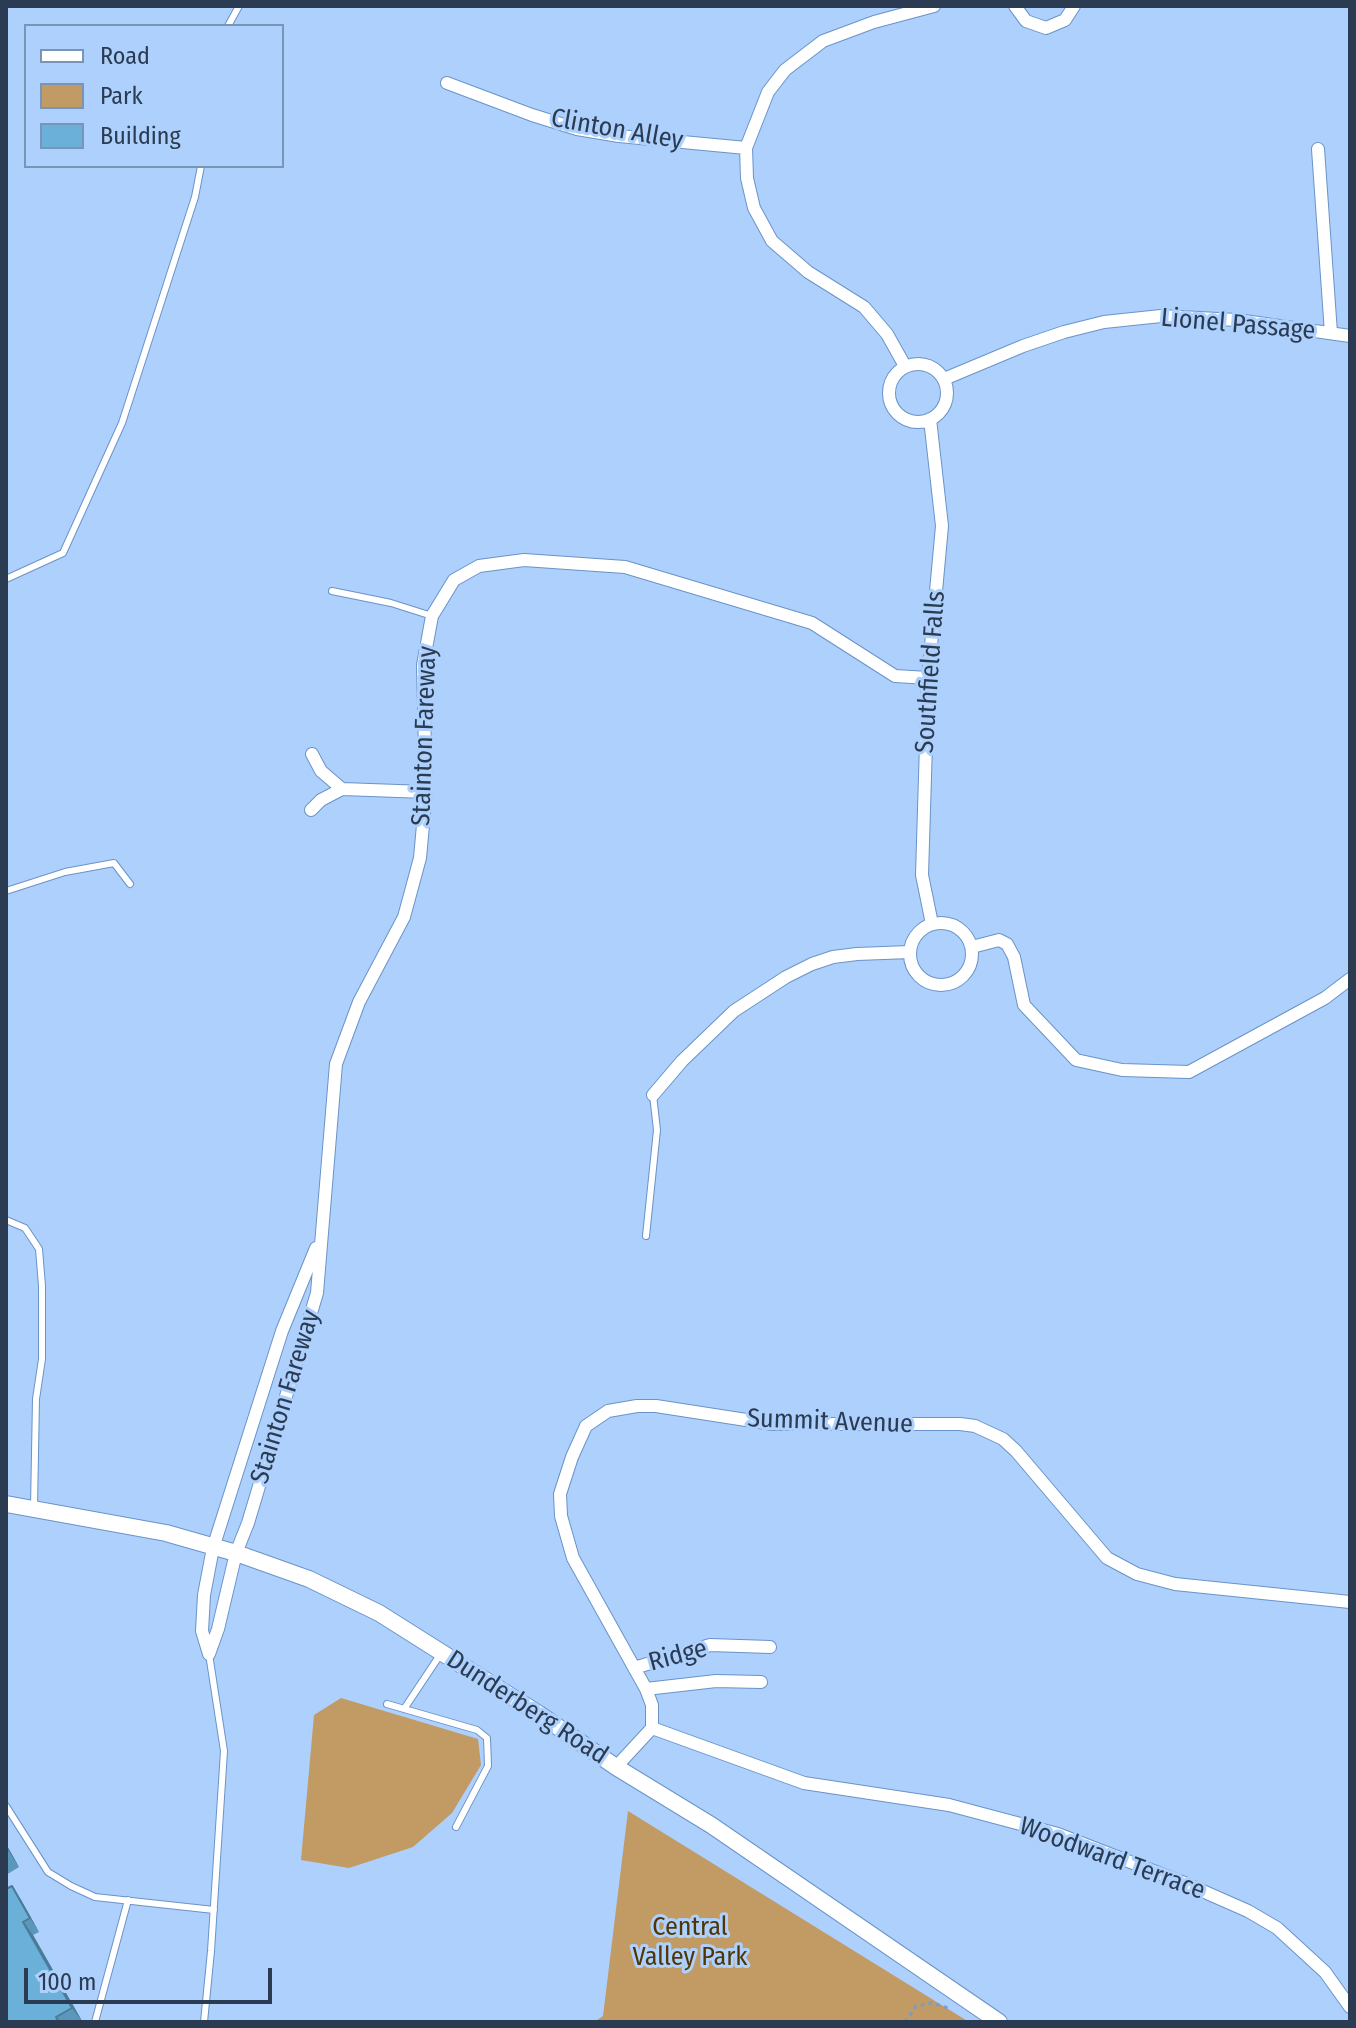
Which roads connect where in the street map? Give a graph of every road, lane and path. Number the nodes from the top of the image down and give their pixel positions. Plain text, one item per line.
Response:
1 (239, 6) edge
2 (934, 6) edge
3 (1015, 6) edge
4 (1074, 6) edge
5 (229, 24) edge
6 (447, 83) dead end
7 (746, 148) junction
8 (1318, 149) dead end
9 (201, 168) edge
10 (1331, 333) junction
11 (1350, 336) edge
12 (905, 366) junction
13 (944, 379) junction
14 (930, 419) junction
15 (6, 579) edge
16 (332, 591) dead end
17 (432, 616) junction
18 (928, 678) junction
19 (312, 754) dead end
20 (342, 789) junction
21 (426, 792) junction
22 (311, 810) dead end
23 (130, 884) dead end
24 (6, 891) edge
25 (932, 924) junction
26 (972, 947) junction
27 (910, 952) junction
28 (1350, 979) edge
29 (653, 1095) joint
30 (6, 1220) edge
31 (646, 1236) dead end
32 (321, 1237) junction
33 (284, 1328) junction
34 (305, 1336) junction
35 (250, 1429) junction
36 (274, 1438) junction
37 (6, 1504) edge
38 (34, 1507) junction
39 (213, 1548) junction
40 (236, 1553) junction
41 (1350, 1602) edge
42 (770, 1647) dead end
43 (442, 1652) junction
44 (209, 1654) junction
45 (634, 1668) junction
46 (761, 1682) dead end
47 (646, 1689) junction
48 (387, 1704) dead end
49 (404, 1709) junction
50 (652, 1728) junction
51 (616, 1767) junction
52 (6, 1806) edge
53 (456, 1827) dead end
54 (128, 1900) junction
55 (214, 1910) junction
56 (970, 2002) junction
57 (1350, 2007) edge
58 (95, 2022) edge
59 (204, 2022) edge
60 (905, 2022) edge
61 (999, 2022) edge

1 - 5 lane
2 - 7 street
3 - 4 street
6 - 7 street, Clinton Alley
7 - 12 street
8 - 10 street
9 - 15 lane
10 - 11 street, Lionel Passage
10 - 13 street, Lionel Passage
12 - 13 street
12 - 14 street
13 - 14 street
14 - 18 street, Southfield Falls
16 - 17 lane
17 - 18 street, Stainton Fareway
17 - 21 street, Stainton Fareway
18 - 25 street, Southfield Falls
19 - 20 street
20 - 21 street
20 - 22 street
21 - 32 street, Stainton Fareway
23 - 24 lane
25 - 26 street
25 - 27 street
26 - 27 street
26 - 28 street
27 - 29 street
29 - 31 lane
30 - 38 lane
32 - 33 street, Stainton Fareway
32 - 34 street, Stainton Fareway
33 - 34 street
33 - 35 street, Stainton Fareway
34 - 36 street, Stainton Fareway
35 - 36 street
35 - 39 street, Stainton Fareway
36 - 40 street, Stainton Fareway
37 - 38 street, Dunderberg Road
38 - 39 street, Dunderberg Road
39 - 40 street, Dunderberg Road
39 - 44 street, Stainton Fareway
40 - 43 street, Dunderberg Road
40 - 44 street, Stainton Fareway
41 - 45 street, Summit Avenue
42 - 45 street, Ridge
43 - 49 lane
43 - 51 street, Dunderberg Road
44 - 55 lane
45 - 47 street, Summit Avenue
46 - 47 street
47 - 50 street, Summit Avenue
48 - 49 lane
49 - 53 lane
50 - 51 street
50 - 57 street, Woodward Terrace
51 - 56 street, Dunderberg Road
52 - 54 lane
54 - 55 lane
54 - 58 lane
55 - 59 lane
56 - 60 path
56 - 61 street, Dunderberg Road

